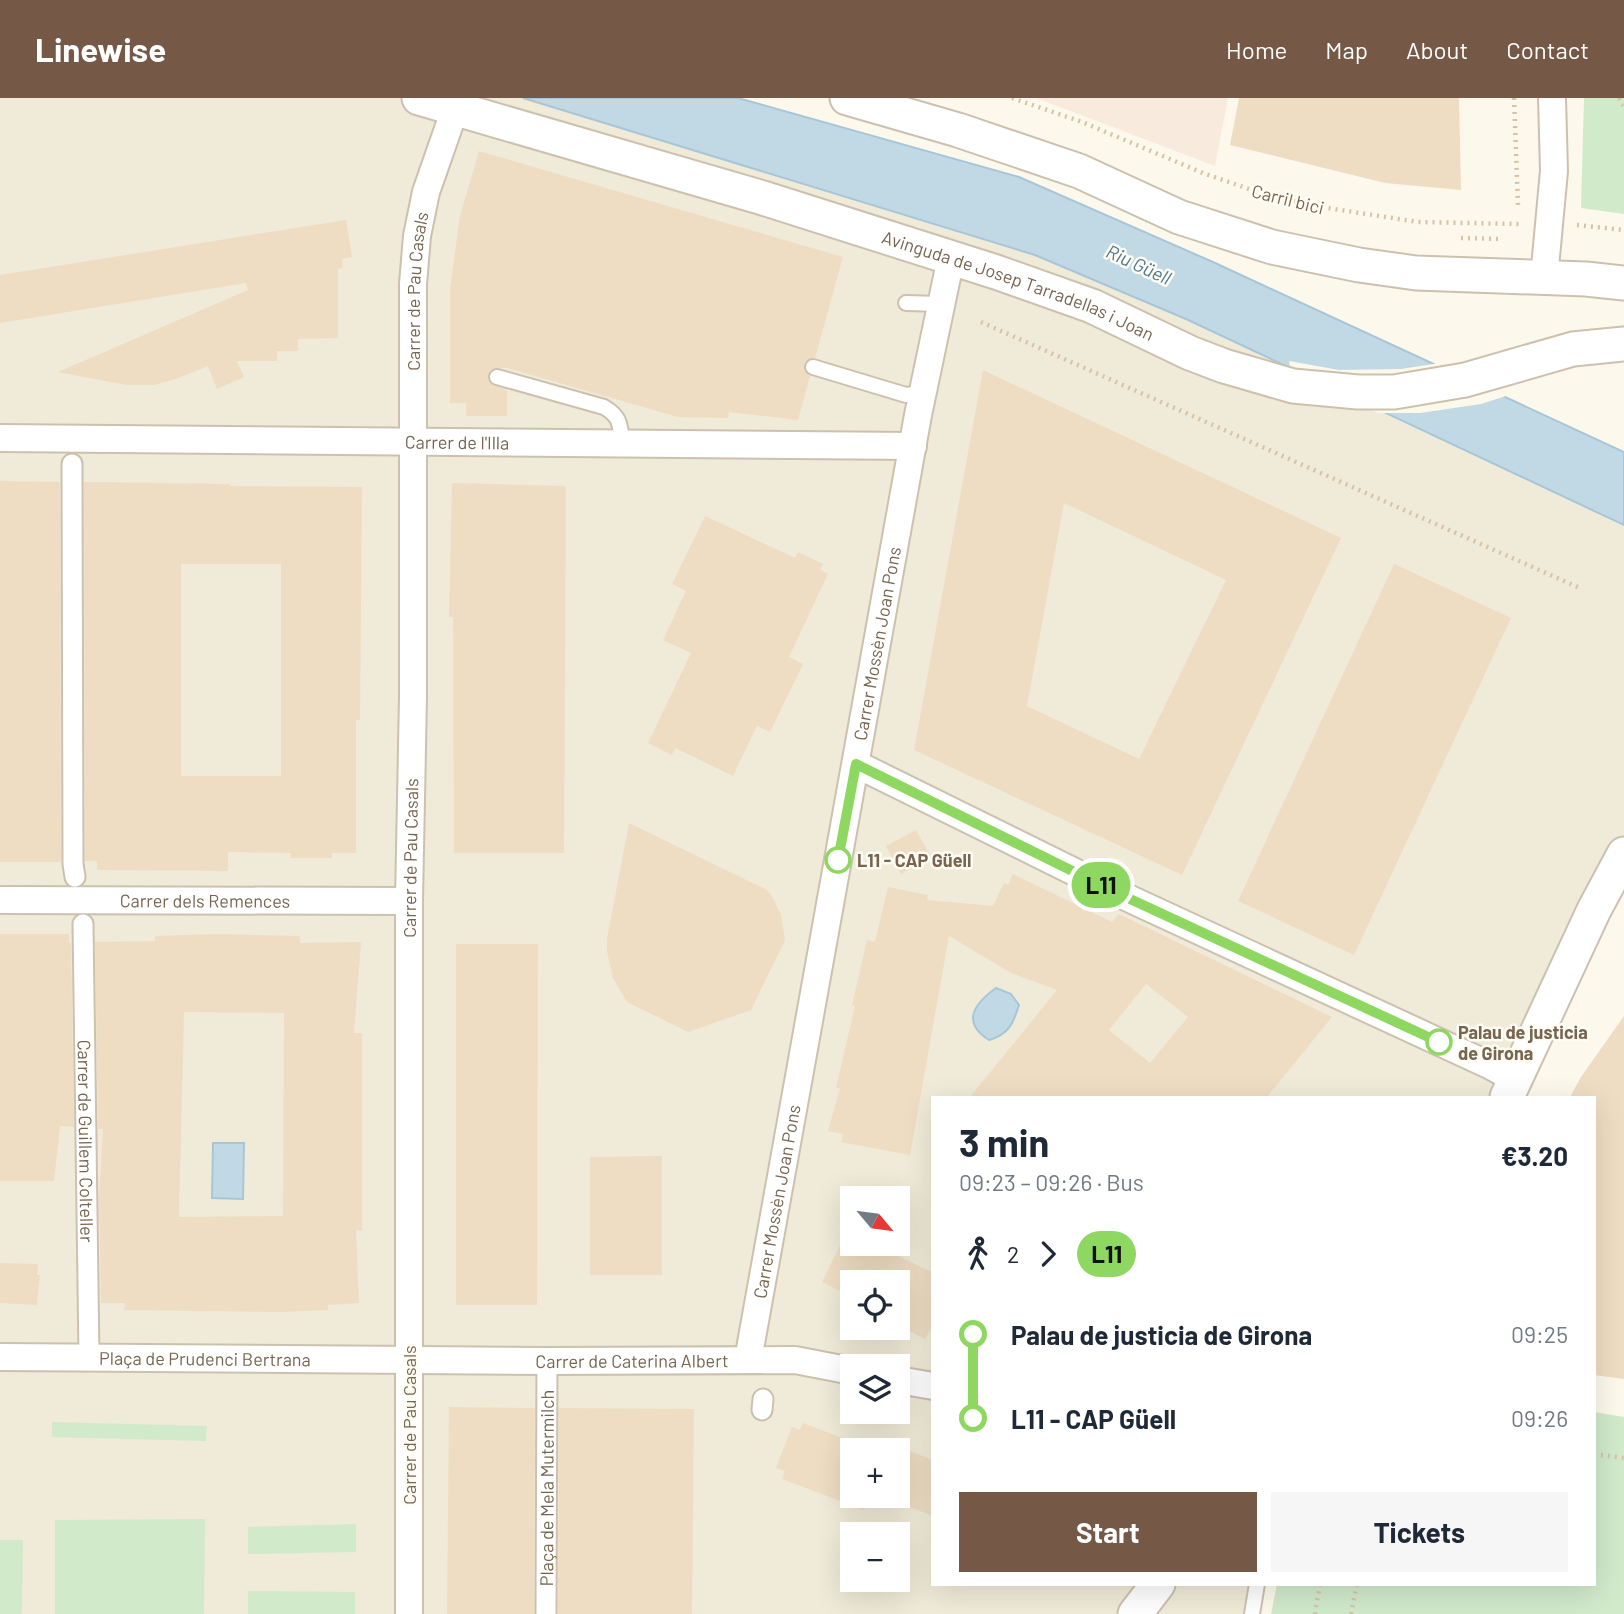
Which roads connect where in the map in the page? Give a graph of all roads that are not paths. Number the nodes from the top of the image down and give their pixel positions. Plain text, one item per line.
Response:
1 (419, 98) edge
2 (847, 98) edge
3 (1552, 98) edge
4 (455, 109) junction
5 (951, 258) junction
6 (1544, 278) junction
7 (1624, 283) edge
8 (906, 303) dead end
9 (940, 304) junction
10 (1624, 344) edge
11 (813, 367) dead end
12 (497, 377) dead end
13 (922, 393) junction
14 (0, 438) edge
15 (413, 441) junction
16 (622, 443) junction
17 (913, 446) junction
18 (72, 464) dead end
19 (856, 764) junction
20 (1624, 854) edge
21 (75, 877) dead end
22 (0, 900) edge
23 (409, 901) junction
24 (83, 924) dead end
25 (1511, 1088) edge
26 (0, 1357) edge
27 (89, 1357) junction
28 (409, 1360) junction
29 (748, 1360) junction
30 (547, 1361) junction
31 (840, 1369) edge
32 (910, 1382) edge
33 (931, 1386) edge
34 (1156, 1586) edge
35 (1257, 1586) edge
36 (409, 1614) edge
37 (546, 1614) edge
38 (1135, 1614) edge
39 (1252, 1614) edge

1 - 4 street, Avinguda de Josep Tarradellas i Joan
2 - 6 street
3 - 6 street
4 - 5 street, Avinguda de Josep Tarradellas i Joan
4 - 15 street, Carrer de Pau Casals
5 - 9 street, Carrer Mossèn Joan Pons
5 - 10 street, Avinguda de Josep Tarradellas i Joan
6 - 7 street
8 - 9 lane
9 - 13 street, Carrer Mossèn Joan Pons
11 - 13 lane
12 - 16 lane
13 - 17 street, Carrer Mossèn Joan Pons
14 - 15 street, Carrer de l'Illa
15 - 16 street, Carrer de l'Illa
15 - 23 street, Carrer de Pau Casals
16 - 17 street, Carrer de l'Illa
17 - 19 street, Carrer Mossèn Joan Pons
18 - 21 street
19 - 25 street
19 - 29 street, Carrer Mossèn Joan Pons
20 - 25 street
22 - 23 street, Carrer dels Remences
23 - 28 street, Carrer de Pau Casals
24 - 27 street, Carrer de Guillem Colteller
26 - 27 street, Plaça de Prudenci Bertrana
27 - 28 street, Plaça de Prudenci Bertrana
28 - 30 street, Carrer de Caterina Albert
28 - 36 street, Carrer de Pau Casals
29 - 30 street, Carrer de Caterina Albert
29 - 31 street, Carrer de Caterina Albert
30 - 37 street, Plaça de Mela Mutermilch
32 - 33 street
34 - 38 street
35 - 39 lane

